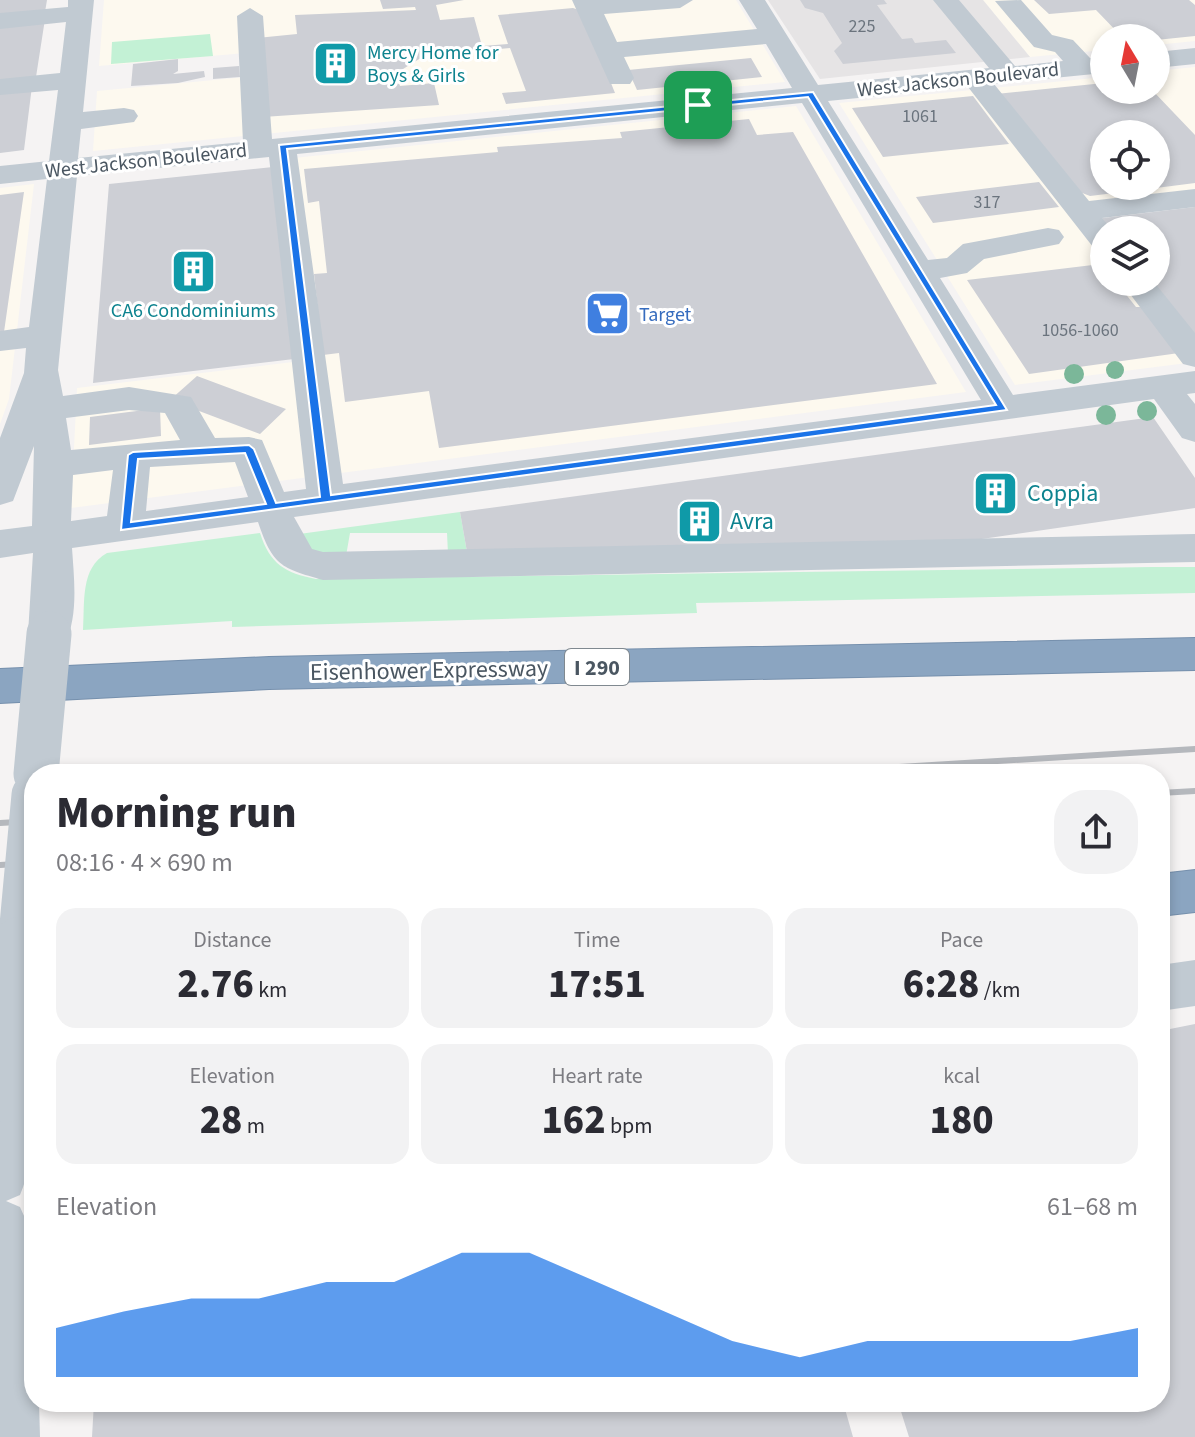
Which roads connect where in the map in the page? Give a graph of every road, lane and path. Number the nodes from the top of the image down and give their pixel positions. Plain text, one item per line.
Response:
1 (680, 0) edge
2 (946, 0) edge
3 (1008, 1) edge
4 (80, 7) edge
5 (250, 16) dead end
6 (763, 17) edge
7 (0, 21) edge
8 (595, 22) edge
9 (1195, 56) edge
10 (1170, 59) edge
11 (1090, 63) edge
12 (1090, 66) edge
13 (1008, 74) junction
14 (975, 78) junction
15 (72, 80) junction
16 (0, 87) edge
17 (810, 94) junction
18 (635, 112) junction
19 (124, 116) dead end
20 (68, 122) junction
21 (270, 148) junction
22 (63, 168) junction
23 (0, 175) edge
24 (1195, 198) edge
25 (1081, 211) junction
26 (1090, 222) edge
27 (1048, 237) dead end
28 (919, 271) junction
29 (1148, 296) edge
30 (0, 341) edge
31 (43, 353) junction
32 (1195, 356) edge
33 (1179, 384) edge
34 (1003, 407) junction
35 (47, 411) junction
36 (1195, 430) edge
37 (204, 450) junction
38 (133, 455) junction
39 (55, 464) junction
40 (0, 492) edge
41 (326, 500) junction
42 (273, 507) junction
43 (125, 527) junction
44 (52, 537) junction
45 (0, 544) edge
46 (1195, 548) edge
47 (1195, 654) edge
48 (0, 686) edge
49 (37, 764) edge
50 (1195, 891) edge
51 (1170, 894) edge
52 (24, 906) edge
53 (1195, 983) edge
54 (1170, 987) edge
55 (24, 1024) edge
56 (0, 1027) edge
57 (0, 1175) edge
58 (24, 1184) edge
59 (0, 1188) edge
60 (0, 1227) edge
61 (9, 1437) edge

1 - 8 street
2 - 13 street
3 - 11 street
4 - 7 street
4 - 15 street
5 - 21 street
6 - 8 street
6 - 17 street
8 - 18 street
9 - 10 street
12 - 13 street, West Jackson Boulevard
13 - 14 street, West Jackson Boulevard
14 - 17 street, West Jackson Boulevard
14 - 25 street
15 - 16 street
15 - 20 street
17 - 18 street, West Jackson Boulevard
17 - 28 street
18 - 21 street, West Jackson Boulevard
19 - 20 street
20 - 22 street
21 - 22 street, West Jackson Boulevard
21 - 41 street
22 - 23 street, West Jackson Boulevard
22 - 31 street
24 - 25 street
25 - 26 street
27 - 28 street
28 - 34 street
29 - 32 street
30 - 31 street
31 - 35 street
31 - 40 street
33 - 34 street
33 - 36 street
34 - 41 street
35 - 37 street
35 - 39 street
37 - 38 street
37 - 42 street
38 - 39 street
38 - 43 street
39 - 44 street
41 - 42 street
42 - 43 street
42 - 46 street
43 - 44 street
44 - 45 street
44 - 49 street, bridge
47 - 48 highway, Eisenhower Expressway / I 290
50 - 51 highway
52 - 57 street, bridge
53 - 54 street
55 - 56 highway
58 - 59 street
60 - 61 street

